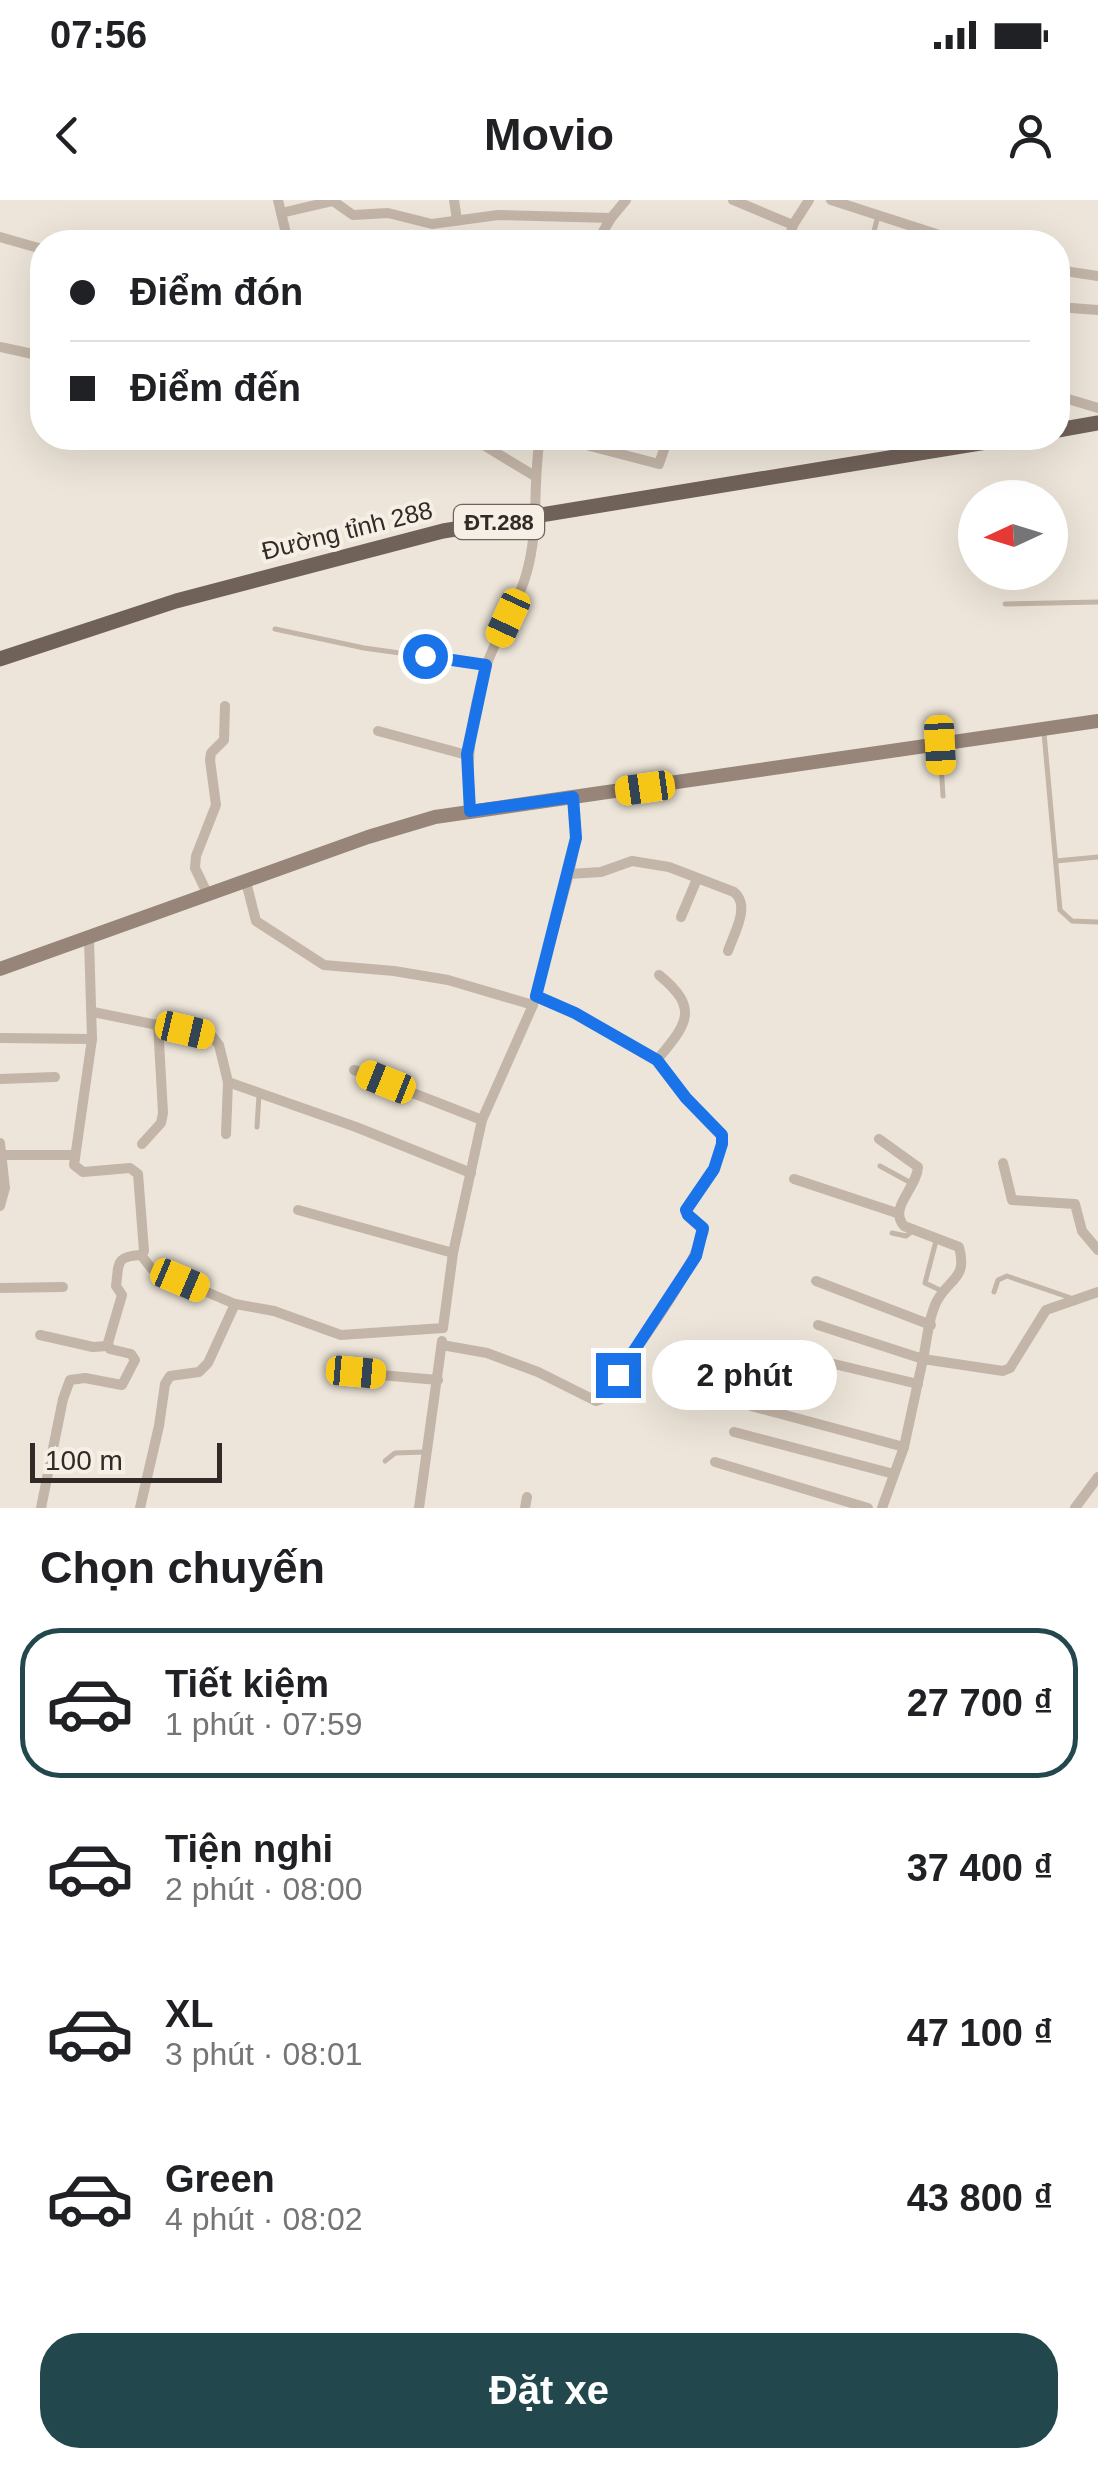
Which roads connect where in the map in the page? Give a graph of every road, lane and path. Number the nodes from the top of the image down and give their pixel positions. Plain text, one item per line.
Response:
1 (278, 200) edge
2 (454, 200) edge
3 (626, 200) edge
4 (733, 200) edge
5 (808, 200) edge
6 (831, 200) edge
7 (866, 205) edge
8 (281, 213) junction
9 (878, 214) junction
10 (611, 218) junction
11 (456, 220) junction
12 (793, 225) junction
13 (285, 230) edge
14 (604, 230) edge
15 (792, 230) edge
16 (874, 230) edge
17 (907, 230) edge
18 (0, 236) edge
19 (30, 245) edge
20 (1070, 272) edge
21 (1098, 276) edge
22 (1070, 307) edge
23 (1098, 310) edge
24 (0, 347) edge
25 (30, 353) edge
26 (1070, 400) edge
27 (1098, 408) edge
28 (1098, 423) edge
29 (1070, 428) edge
30 (493, 450) edge
31 (538, 450) edge
32 (605, 450) edge
33 (663, 450) edge
34 (938, 450) edge
35 (534, 474) junction
36 (536, 516) junction
37 (1098, 602) edge
38 (1004, 604) dead end
39 (274, 629) dead end
40 (0, 659) edge
41 (486, 665) junction
42 (225, 706) dead end
43 (1098, 721) edge
44 (1044, 730) junction
45 (378, 731) dead end
46 (940, 745) junction
47 (467, 754) junction
48 (942, 796) dead end
49 (573, 797) junction
50 (470, 811) junction
51 (1098, 857) edge
52 (1056, 860) junction
53 (569, 874) junction
54 (697, 880) junction
55 (246, 882) junction
56 (208, 895) junction
57 (681, 917) dead end
58 (1098, 922) edge
59 (89, 939) junction
60 (728, 951) dead end
61 (0, 968) edge
62 (659, 975) dead end
63 (535, 1000) junction
64 (93, 1012) junction
65 (158, 1024) junction
66 (0, 1038) edge
67 (92, 1038) junction
68 (657, 1060) junction
69 (354, 1070) dead end
70 (55, 1077) dead end
71 (0, 1079) edge
72 (228, 1082) junction
73 (259, 1095) junction
74 (482, 1120) junction
75 (257, 1127) dead end
76 (226, 1134) dead end
77 (879, 1139) dead end
78 (142, 1144) dead end
79 (1, 1149) edge
80 (75, 1155) junction
81 (1003, 1163) dead end
82 (880, 1166) dead end
83 (471, 1173) junction
84 (794, 1179) dead end
85 (913, 1184) junction
86 (0, 1206) edge
87 (298, 1210) dead end
88 (897, 1212) junction
89 (914, 1230) junction
90 (892, 1234) dead end
91 (937, 1238) junction
92 (1098, 1250) edge
93 (453, 1254) junction
94 (141, 1255) junction
95 (816, 1281) dead end
96 (0, 1288) edge
97 (63, 1288) dead end
98 (945, 1292) junction
99 (994, 1292) dead end
100 (1098, 1292) edge
101 (1074, 1299) junction
102 (235, 1304) junction
103 (932, 1325) junction
104 (818, 1326) dead end
105 (443, 1328) junction
106 (40, 1334) dead end
107 (442, 1345) junction
108 (108, 1346) junction
109 (772, 1349) dead end
110 (922, 1359) junction
111 (356, 1372) dead end
112 (438, 1380) junction
113 (918, 1384) junction
114 (750, 1406) dead end
115 (734, 1432) dead end
116 (904, 1447) junction
117 (428, 1452) junction
118 (385, 1461) dead end
119 (715, 1462) dead end
120 (894, 1474) junction
121 (1098, 1476) edge
122 (41, 1508) edge
123 (140, 1508) edge
124 (419, 1508) edge
125 (868, 1508) edge
126 (882, 1508) edge
127 (1075, 1508) edge

1 - 8 street
2 - 11 street
3 - 10 street
4 - 12 street
5 - 12 street
6 - 7 street
7 - 9 street
8 - 11 street
8 - 13 street
9 - 16 lane
9 - 17 street
10 - 11 street
10 - 14 street
12 - 15 street
18 - 19 street
20 - 21 street
22 - 23 street
24 - 25 street
26 - 27 street
28 - 29 main road
30 - 35 street
31 - 35 street
32 - 33 street
34 - 36 main road, Đường tỉnh 288 / ĐT.288
35 - 36 street
36 - 40 main road, Đường tỉnh 288 / ĐT.288
36 - 41 street
37 - 38 lane
39 - 41 lane
41 - 47 street
42 - 56 street
43 - 44 street
44 - 46 street
44 - 52 lane
45 - 47 street
46 - 48 lane
46 - 49 street
47 - 50 street
49 - 50 street
49 - 53 street
50 - 55 street
51 - 52 lane
52 - 58 lane
53 - 54 street
53 - 63 street
54 - 57 street
54 - 60 street
55 - 56 street
55 - 63 street
56 - 59 street
59 - 61 street
59 - 64 street
62 - 68 street
63 - 68 street
63 - 74 street
64 - 65 street
64 - 67 street
65 - 72 street
65 - 78 street
66 - 67 street
67 - 80 street
68 - 107 street
69 - 74 street
70 - 71 street
72 - 73 street
72 - 76 street
73 - 75 lane
73 - 83 street
74 - 83 street
77 - 85 street
79 - 80 street
79 - 86 street
80 - 94 street
81 - 92 street
82 - 85 lane
83 - 93 street
84 - 88 street
85 - 88 street
87 - 93 street
88 - 89 street
89 - 90 lane
89 - 91 street
91 - 98 lane
91 - 98 street
93 - 105 street
94 - 102 street
94 - 108 street
95 - 103 street
96 - 97 street
98 - 103 street
99 - 101 lane
100 - 101 street
101 - 110 street
102 - 105 street
102 - 123 street
103 - 110 street
104 - 110 street
105 - 107 street
106 - 108 street
107 - 112 street
108 - 122 street
109 - 113 street
110 - 113 street
111 - 112 street
112 - 117 street
113 - 116 street
114 - 116 street
115 - 120 street
116 - 120 street
117 - 118 lane
117 - 124 street
119 - 125 street
120 - 126 street
121 - 127 street

